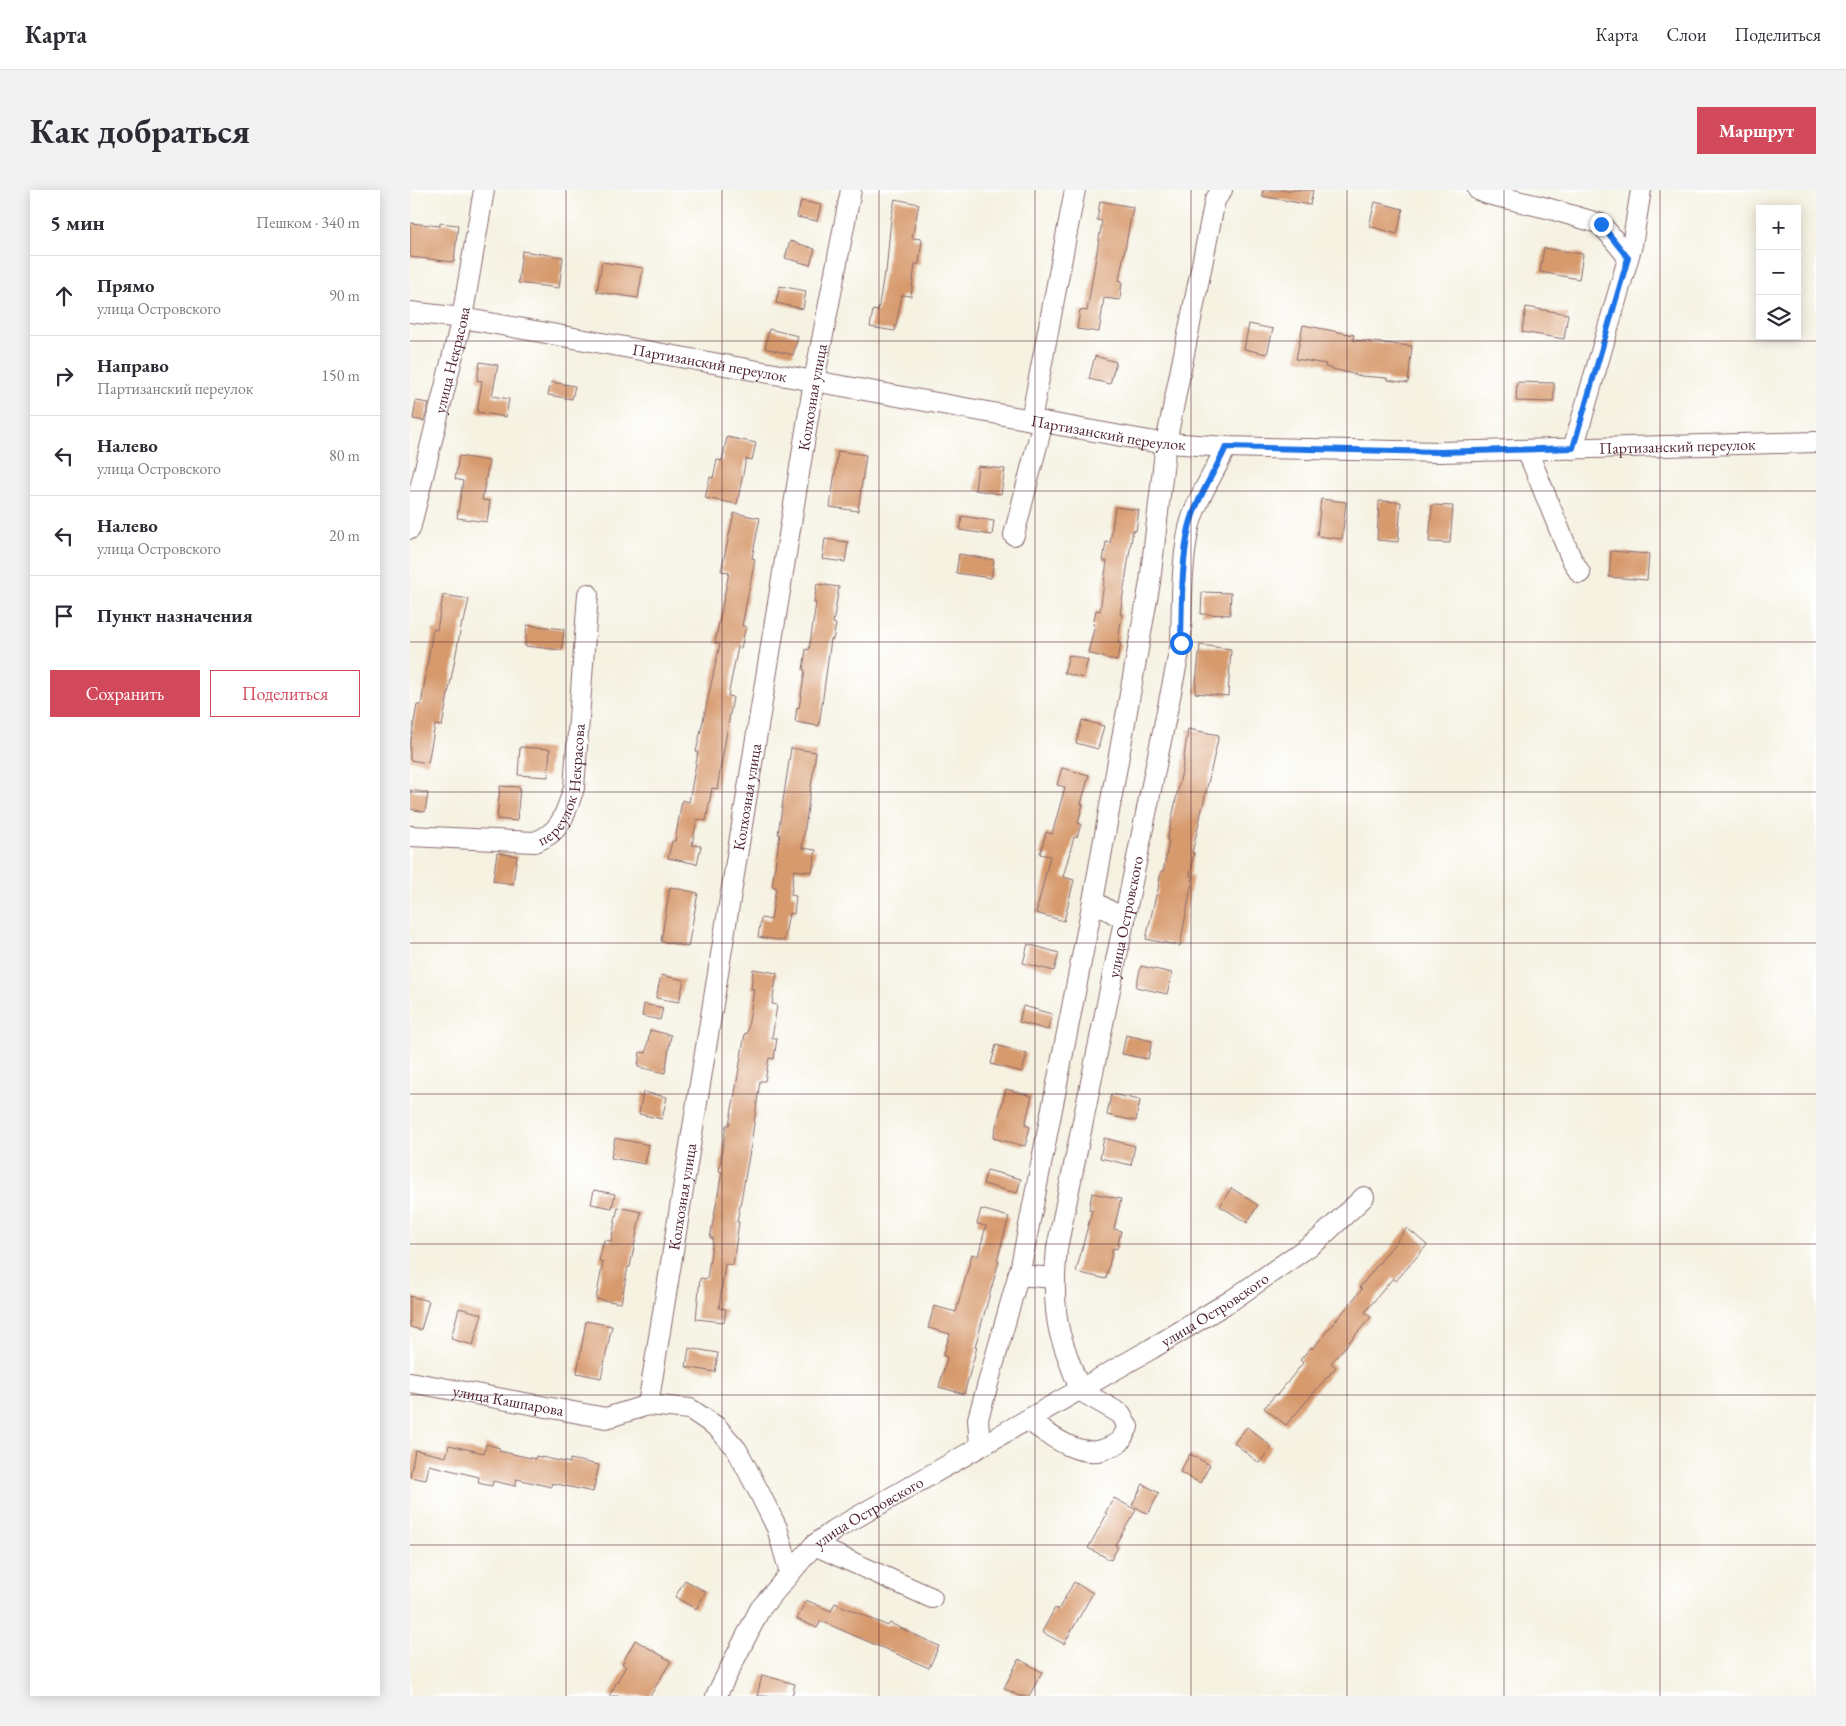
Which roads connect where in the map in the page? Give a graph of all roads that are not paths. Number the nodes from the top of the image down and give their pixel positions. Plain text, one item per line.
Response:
1 (484, 190) edge
2 (851, 190) edge
3 (1075, 190) edge
4 (1478, 190) edge
5 (1642, 190) edge
6 (1218, 193) edge
7 (1628, 258) junction
8 (410, 312) edge
9 (462, 318) junction
10 (814, 381) junction
11 (1037, 421) junction
12 (1816, 442) edge
13 (1166, 443) junction
14 (1226, 447) junction
15 (1573, 448) junction
16 (1527, 450) junction
17 (410, 529) edge
18 (1014, 535) dead end
19 (1580, 573) dead end
20 (588, 594) dead end
21 (410, 836) edge
22 (1093, 902) junction
23 (1125, 920) junction
24 (1077, 983) junction
25 (1108, 1001) junction
26 (1364, 1197) dead end
27 (1018, 1275) junction
28 (1054, 1278) junction
29 (410, 1382) edge
30 (1079, 1390) junction
31 (648, 1405) junction
32 (1027, 1420) junction
33 (980, 1446) junction
34 (814, 1544) junction
35 (790, 1573) junction
36 (932, 1598) dead end
37 (716, 1696) edge

1 - 9 street, улица Некрасова
2 - 10 street, Колхозная улица
3 - 11 street
4 - 7 street
5 - 7 street
6 - 13 street
7 - 15 street
8 - 9 street, Партизанский переулок
9 - 10 street, Партизанский переулок
9 - 17 street, улица Некрасова
10 - 11 street, Партизанский переулок
10 - 31 street, Колхозная улица
11 - 13 street, Партизанский переулок
11 - 18 street
12 - 15 street, Партизанский переулок
13 - 14 street, Партизанский переулок
13 - 22 street
14 - 16 street, Партизанский переулок
14 - 23 street, улица Островского
15 - 16 street, Партизанский переулок
16 - 19 street
20 - 21 street, переулок Некрасова
22 - 23 street
22 - 24 street
23 - 25 street, улица Островского
24 - 25 street
24 - 27 street
25 - 28 street, улица Островского
26 - 30 street, улица Островского
27 - 28 street
27 - 33 street
28 - 30 street, улица Островского
29 - 31 street, улица Кашпарова
30 - 32 street, улица Островского
30 - 32 street
31 - 35 street
32 - 33 street, улица Островского
33 - 34 street, улица Островского
34 - 35 street, улица Островского
34 - 36 street
35 - 37 street, улица Островского

